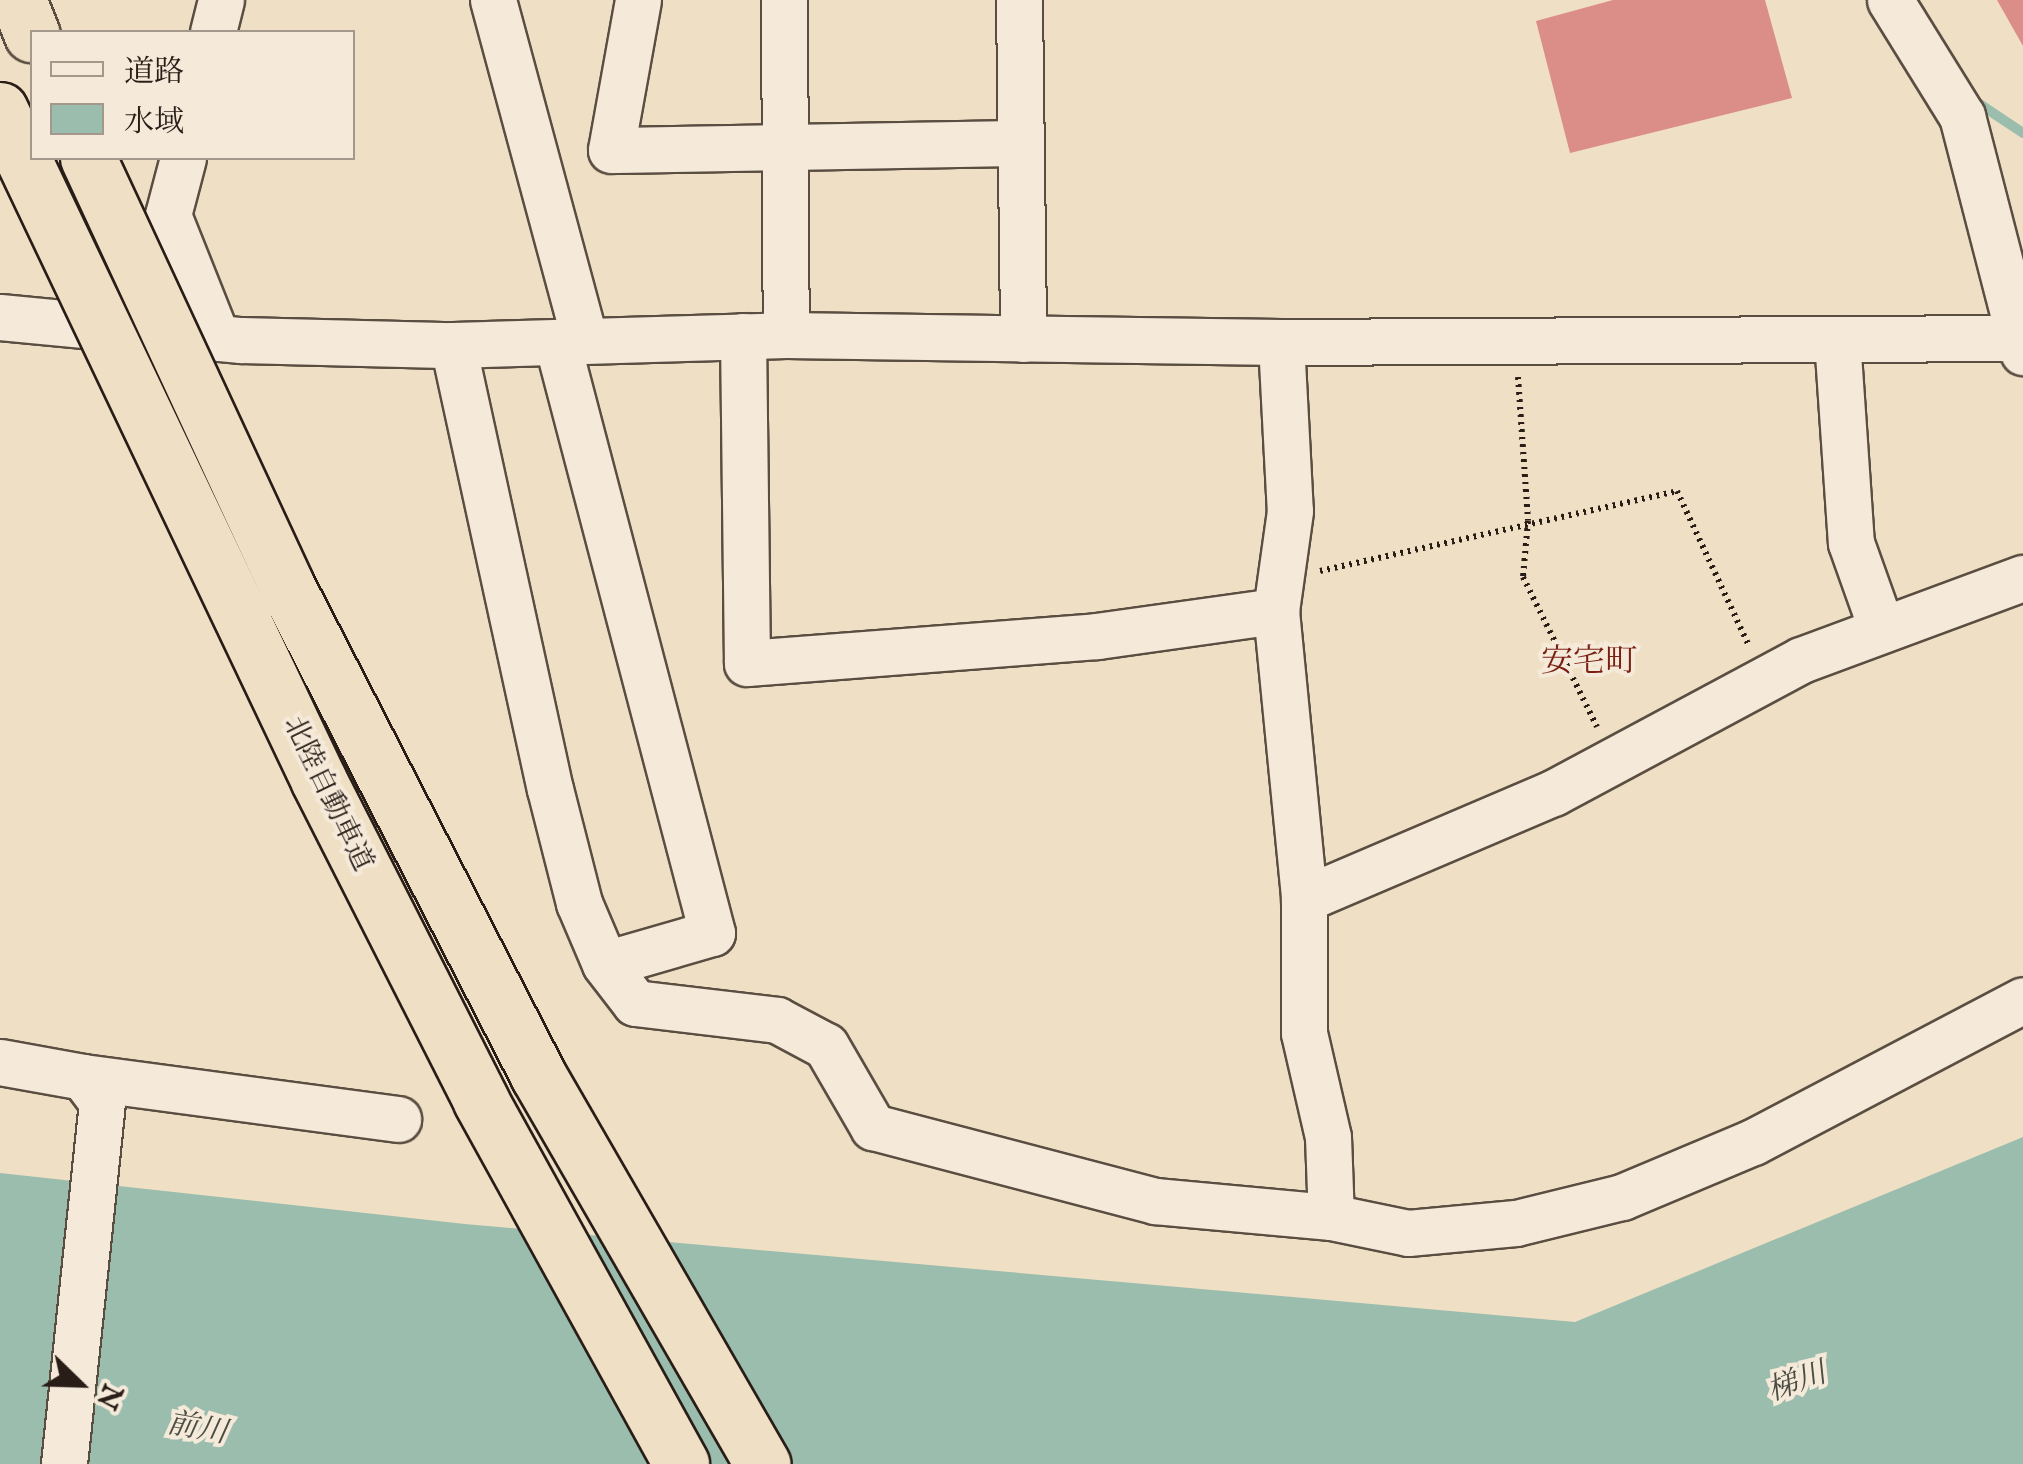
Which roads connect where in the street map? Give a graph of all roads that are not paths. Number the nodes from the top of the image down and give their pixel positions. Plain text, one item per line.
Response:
1 (18, 0) edge
2 (221, 0) edge
3 (492, 0) edge
4 (638, 0) edge
5 (784, 0) edge
6 (1019, 0) edge
7 (1890, 0) edge
8 (30, 30) edge
9 (214, 30) edge
10 (0, 110) edge
11 (1021, 143) junction
12 (784, 149) junction
13 (89, 160) edge
14 (182, 160) edge
15 (0, 317) edge
16 (764, 336) junction
17 (216, 338) junction
18 (1022, 339) junction
19 (1837, 340) junction
20 (571, 342) junction
21 (1282, 342) junction
22 (2022, 343) edge
23 (453, 344) junction
24 (2023, 578) edge
25 (1279, 593) junction
26 (1882, 630) junction
27 (1304, 898) junction
28 (604, 964) junction
29 (2023, 1000) edge
30 (0, 1062) edge
31 (83, 1077) junction
32 (398, 1119) dead end
33 (1331, 1217) junction
34 (64, 1464) edge
35 (682, 1464) edge
36 (763, 1464) edge

1 - 8 highway
2 - 9 street
3 - 20 street
4 - 12 street
5 - 12 street
6 - 11 street
7 - 22 street
10 - 35 highway, 北陸自動車道, bridge
11 - 12 street
11 - 18 street
12 - 16 street
13 - 36 highway, bridge
14 - 17 street
15 - 17 street
16 - 18 street
16 - 20 street
16 - 25 street
17 - 23 street
18 - 21 street
19 - 21 street
19 - 22 street
19 - 26 street
20 - 23 street
20 - 28 street
21 - 25 street
23 - 28 street
24 - 26 street
25 - 27 street
26 - 27 street
27 - 33 street
28 - 33 street
29 - 33 street
30 - 31 street
31 - 32 street
31 - 34 street

